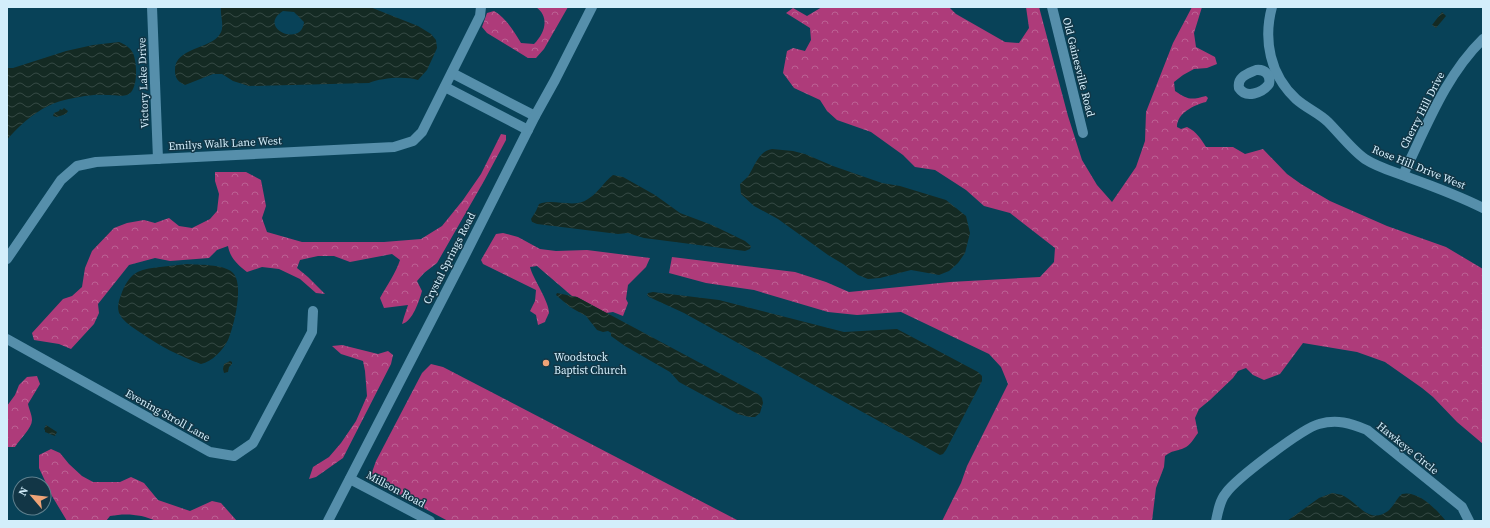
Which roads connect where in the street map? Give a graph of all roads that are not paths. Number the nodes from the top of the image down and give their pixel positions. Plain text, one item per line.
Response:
1 (152, 7) edge
2 (481, 7) edge
3 (592, 7) edge
4 (1052, 7) edge
5 (1272, 7) edge
6 (1483, 39) edge
7 (452, 73) junction
8 (445, 87) junction
9 (535, 116) junction
10 (528, 130) junction
11 (1083, 133) dead end
12 (158, 159) junction
13 (1403, 175) junction
14 (1483, 208) edge
15 (7, 259) edge
16 (313, 311) dead end
17 (7, 339) edge
18 (350, 479) junction
19 (328, 521) edge
20 (430, 521) edge
21 (1216, 521) edge
22 (1469, 521) edge

1 - 12 street, Victory Lake Drive
2 - 7 street, Emilys Walk Lane West
3 - 9 street, Crystal Springs Road
4 - 11 street, Old Gainesville Road
5 - 13 street, Rose Hill Drive West
6 - 13 street, Cherry Hill Drive
7 - 8 street, Emilys Walk Lane West
7 - 9 street
8 - 10 street
8 - 12 street, Emilys Walk Lane West
9 - 10 street, Crystal Springs Road
10 - 18 street, Crystal Springs Road
12 - 15 street, Emilys Walk Lane West
13 - 14 street, Rose Hill Drive West
16 - 17 street, Evening Stroll Lane
18 - 19 street, Crystal Springs Road
18 - 20 street, Millson Road
21 - 22 street, Hawkeye Circle

